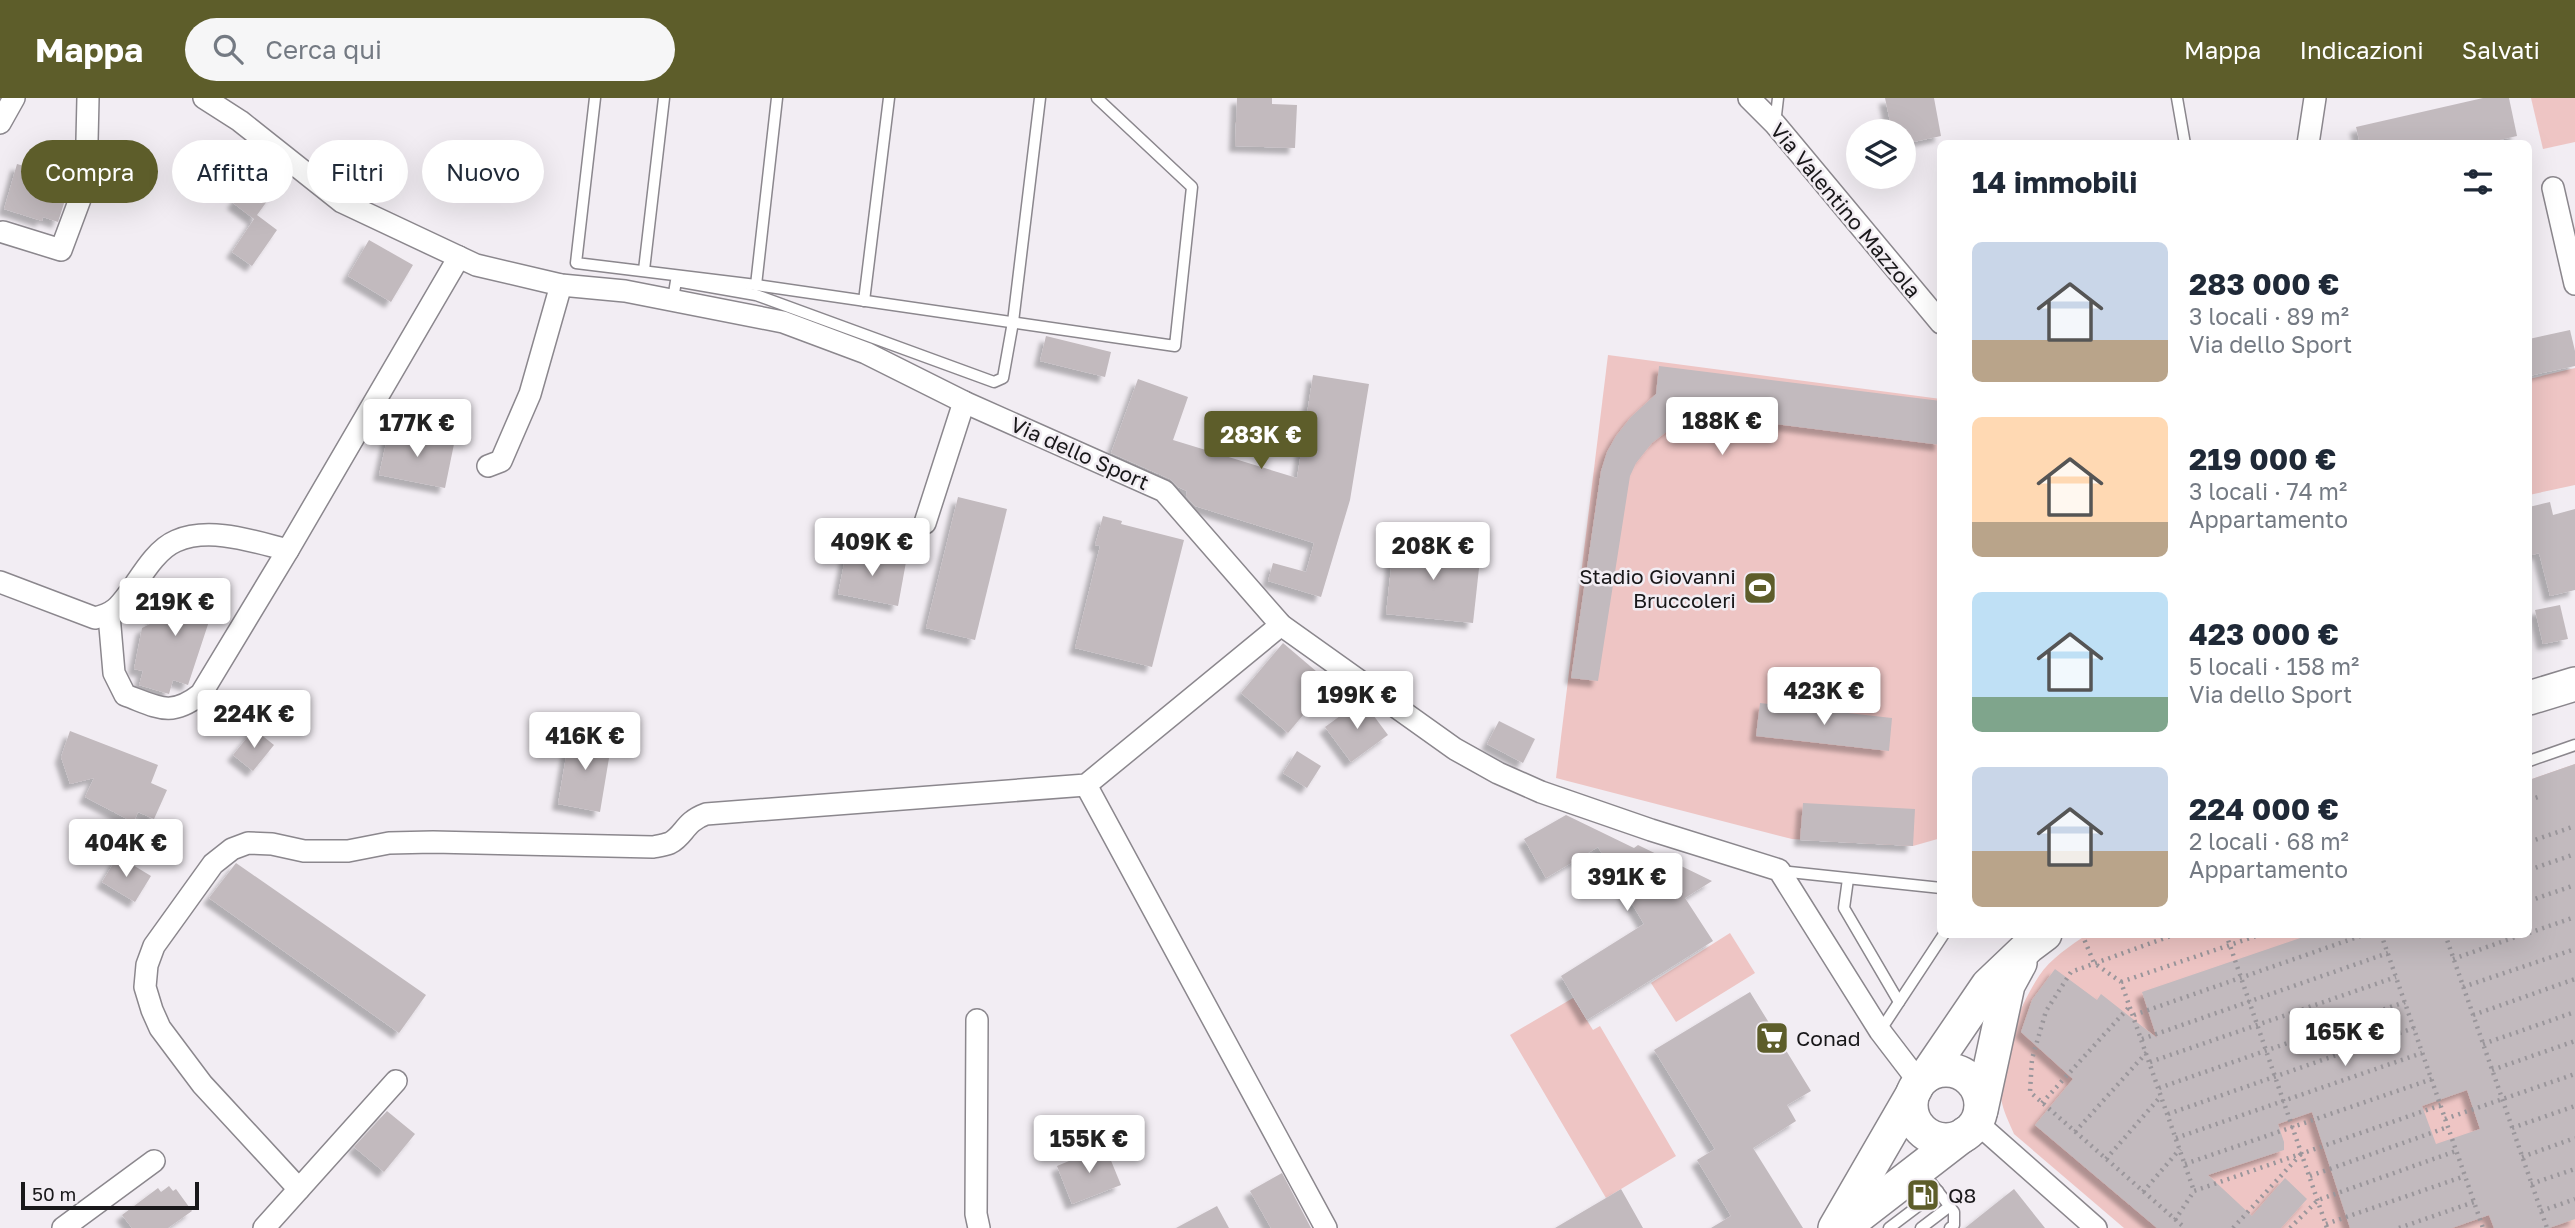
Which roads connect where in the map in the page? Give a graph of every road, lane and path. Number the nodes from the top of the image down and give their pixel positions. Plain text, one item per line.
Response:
1 (14, 98) edge
2 (88, 98) edge
3 (204, 98) edge
4 (595, 98) edge
5 (664, 98) edge
6 (777, 98) edge
7 (889, 98) edge
8 (1040, 98) edge
9 (1097, 98) edge
10 (1749, 98) edge
11 (1778, 98) edge
12 (2177, 98) edge
13 (2315, 98) edge
14 (0, 122) edge
15 (1775, 124) junction
16 (2184, 140) edge
17 (2309, 140) edge
18 (2553, 188) dead end
19 (2, 232) dead end
20 (459, 257) junction
21 (644, 270) junction
22 (2575, 284) edge
23 (561, 285) junction
24 (756, 285) junction
25 (673, 299) junction
26 (864, 301) junction
27 (1937, 318) edge
28 (1013, 322) junction
29 (964, 402) junction
30 (488, 466) dead end
31 (925, 523) dead end
32 (288, 551) junction
33 (0, 582) edge
34 (110, 615) junction
35 (1281, 625) junction
36 (2575, 684) edge
37 (2532, 697) edge
38 (2575, 745) edge
39 (2532, 760) edge
40 (1086, 785) junction
41 (2541, 796) dead end
42 (2532, 799) edge
43 (2575, 826) edge
44 (2532, 841) edge
45 (2575, 854) edge
46 (2532, 869) edge
47 (1779, 870) junction
48 (1849, 879) junction
49 (2575, 885) edge
50 (1937, 888) edge
51 (2532, 900) edge
52 (2575, 917) edge
53 (2532, 932) edge
54 (1941, 938) edge
55 (2084, 938) edge
56 (2164, 938) edge
57 (2227, 938) edge
58 (2251, 938) edge
59 (2355, 938) edge
60 (2382, 938) edge
61 (2446, 938) edge
62 (2514, 938) edge
63 (2033, 940) edge
64 (2230, 946) junction
65 (2575, 948) edge
66 (2388, 953) junction
67 (2453, 959) junction
68 (2094, 962) junction
69 (2396, 976) junction
70 (2241, 978) junction
71 (2575, 979) edge
72 (2121, 982) junction
73 (2463, 987) junction
74 (2249, 1001) junction
75 (1899, 1002) junction
76 (2405, 1002) junction
77 (2130, 1006) junction
78 (2575, 1012) edge
79 (2134, 1015) junction
80 (2473, 1015) junction
81 (977, 1020) dead end
82 (2257, 1025) junction
83 (2414, 1028) junction
84 (1880, 1031) junction
85 (2142, 1039) junction
86 (2575, 1041) edge
87 (2483, 1044) junction
88 (2266, 1051) junction
89 (2147, 1052) junction
90 (2422, 1053) junction
91 (2150, 1062) junction
92 (2492, 1070) junction
93 (2575, 1074) edge
94 (2275, 1076) junction
95 (2432, 1079) junction
96 (396, 1082) dead end
97 (1921, 1082) junction
98 (2159, 1088) junction
99 (2161, 1096) junction
100 (2502, 1099) junction
101 (2283, 1101) junction
102 (2042, 1103) junction
103 (2441, 1105) junction
104 (2575, 1106) edge
105 (2168, 1114) junction
106 (2445, 1119) junction
107 (1975, 1122) junction
108 (2293, 1127) junction
109 (2448, 1127) junction
110 (2512, 1128) junction
111 (2075, 1132) junction
112 (2176, 1138) junction
113 (2575, 1138) edge
114 (2180, 1149) junction
115 (2456, 1151) junction
116 (2302, 1154) junction
117 (2522, 1157) junction
118 (2106, 1159) junction
119 (154, 1161) dead end
120 (2185, 1164) junction
121 (2575, 1169) edge
122 (2310, 1176) junction
123 (2465, 1176) junction
124 (1929, 1180) junction
125 (2531, 1184) junction
126 (299, 1188) junction
127 (2194, 1191) junction
128 (2143, 1192) junction
129 (2575, 1199) edge
130 (2318, 1200) junction
131 (2474, 1202) junction
132 (1950, 1206) junction
133 (2541, 1211) junction
134 (2175, 1220) junction
135 (1883, 1221) edge
136 (2327, 1226) edge
137 (63, 1228) edge
138 (264, 1228) edge
139 (979, 1228) edge
140 (1326, 1228) edge
141 (1835, 1228) edge
142 (1843, 1228) edge
143 (1921, 1228) edge
144 (1950, 1228) edge
145 (2096, 1228) edge
146 (2185, 1228) edge
147 (2233, 1228) edge
148 (2290, 1228) edge
149 (2399, 1228) edge
150 (2483, 1228) edge
151 (2547, 1228) edge

1 - 14 street
2 - 19 street
3 - 20 street, Via dello Sport
4 - 21 lane
5 - 21 lane
6 - 24 lane
7 - 26 lane
8 - 28 lane
9 - 28 lane
10 - 15 street, Via Valentino Mazzola
11 - 15 lane
12 - 16 lane
13 - 17 street
15 - 27 street, Via Valentino Mazzola
18 - 22 street
20 - 23 street, Via dello Sport
20 - 32 street
21 - 24 lane
23 - 25 street, Via dello Sport
23 - 30 street
24 - 26 lane
25 - 28 lane
25 - 29 street, Via dello Sport
26 - 28 lane
29 - 31 street
29 - 35 street, Via dello Sport
32 - 34 street
32 - 34 street
33 - 34 street
35 - 40 street
35 - 47 street, Via dello Sport
36 - 37 main road
38 - 39 lane
40 - 126 street
40 - 140 street
41 - 42 path
43 - 44 path
45 - 46 path
47 - 48 lane
47 - 84 street
48 - 50 lane
48 - 75 lane
49 - 51 path
52 - 53 path
54 - 75 lane
55 - 68 path
56 - 68 path
57 - 64 path
58 - 64 path
59 - 70 path
60 - 66 path
61 - 67 path
62 - 67 path
63 - 97 main road
63 - 107 main road
64 - 70 path
64 - 72 path
65 - 73 path
66 - 69 path
66 - 74 path
67 - 73 path
68 - 72 path
68 - 102 path
69 - 76 path
69 - 82 path
70 - 74 path
70 - 79 path
71 - 80 path
72 - 77 path
73 - 80 path
74 - 82 path
74 - 85 path
75 - 84 lane
76 - 83 path
76 - 88 path
77 - 79 path
77 - 102 path
78 - 87 path
79 - 85 path
80 - 87 path
81 - 139 street
82 - 88 path
82 - 91 path
83 - 90 path
83 - 94 path
84 - 97 street
85 - 89 path
86 - 92 path
87 - 92 path
88 - 94 path
88 - 98 path
89 - 91 path
89 - 111 path
90 - 95 path
90 - 101 path
91 - 98 path
92 - 100 path
93 - 100 path
94 - 101 path
94 - 105 path
95 - 103 path
95 - 108 path
96 - 126 street
97 - 107 main road
97 - 107 main road
97 - 141 main road
98 - 99 path
99 - 105 path
99 - 118 path
100 - 106 path
100 - 110 path
101 - 108 path
101 - 112 path
102 - 111 path
103 - 106 path
103 - 116 path
104 - 110 path
105 - 112 path
106 - 109 path
107 - 124 main road
107 - 145 street
108 - 116 path
108 - 120 path
109 - 115 path
109 - 122 path
110 - 117 path
111 - 118 path
112 - 114 path
113 - 117 path
114 - 120 path
114 - 128 path
115 - 123 path
115 - 130 path
116 - 122 path
116 - 127 path
116 - 147 path
117 - 125 path
118 - 128 path
119 - 137 street
120 - 127 path
121 - 125 path
122 - 130 path
123 - 131 path
123 - 136 path
124 - 132 lane
124 - 135 main road
125 - 133 path
126 - 138 street
127 - 134 path
128 - 134 path
129 - 133 path
130 - 136 path
130 - 148 path
131 - 149 path
131 - 150 path
132 - 143 lane
132 - 144 lane
133 - 151 path
134 - 146 path
135 - 142 main road

